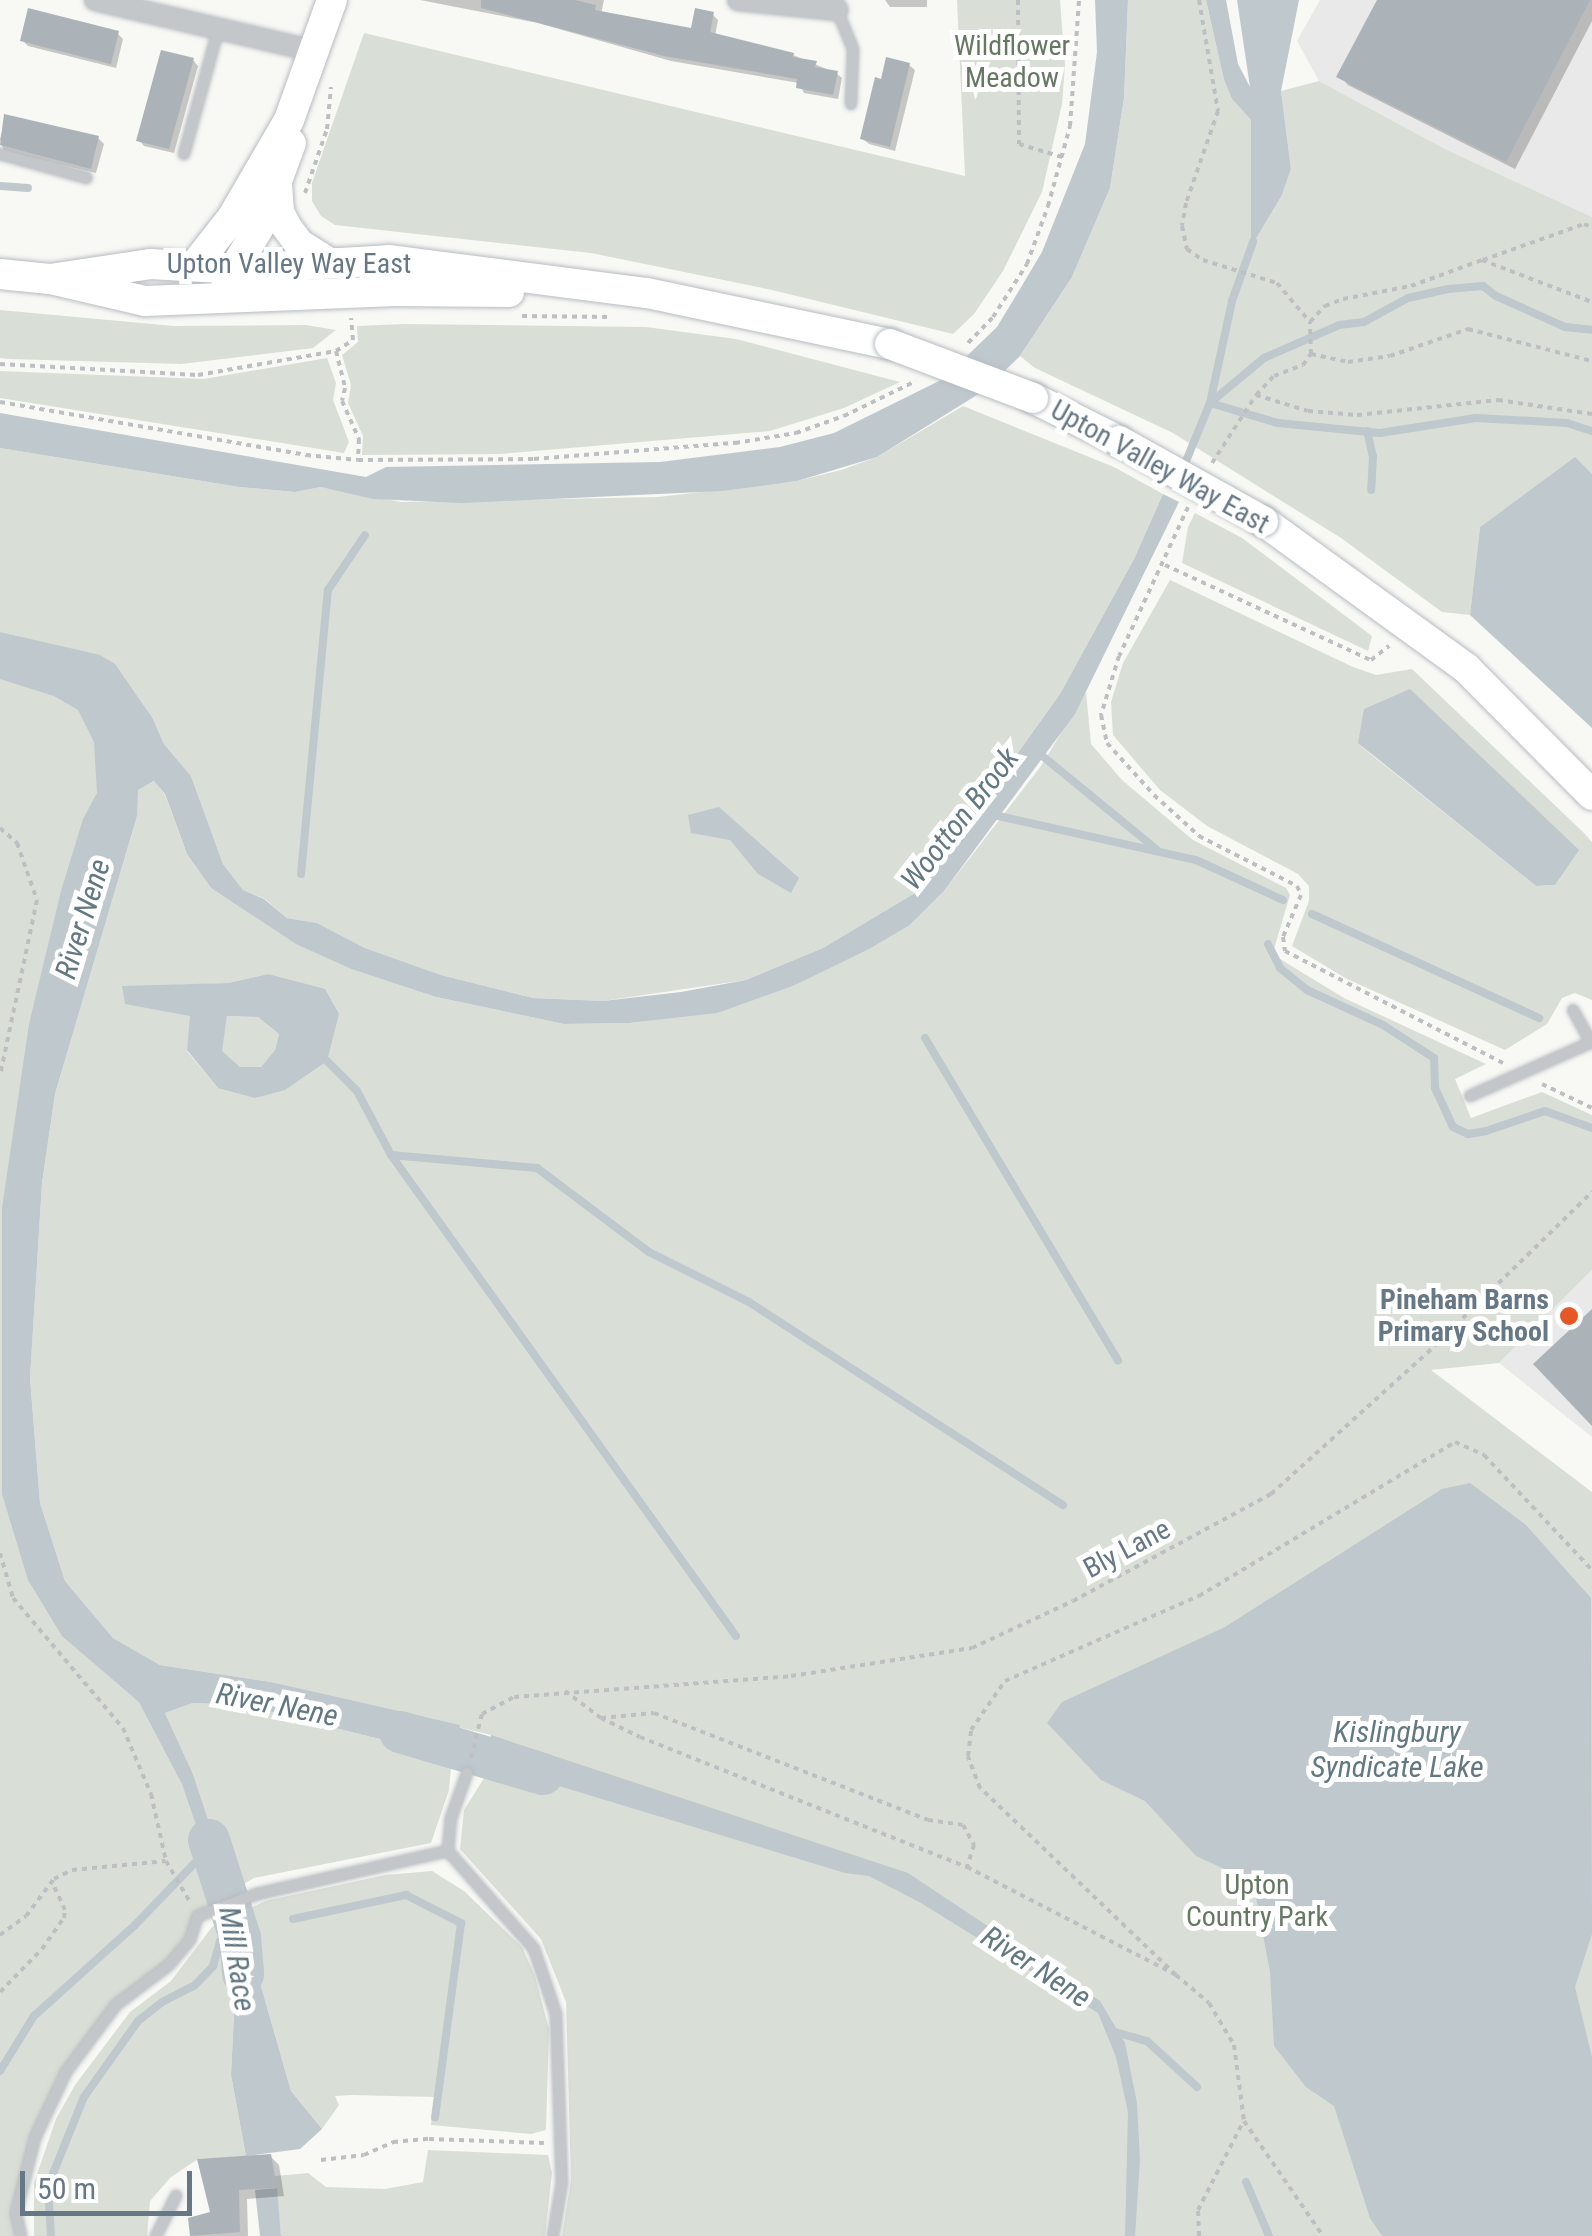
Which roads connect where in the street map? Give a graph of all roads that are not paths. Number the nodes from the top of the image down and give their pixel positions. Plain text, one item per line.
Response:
1 (96, 0) edge
2 (332, 0) edge
3 (738, 0) edge
4 (837, 5) edge
5 (219, 27) junction
6 (324, 62) junction
7 (851, 104) dead end
8 (289, 120) junction
9 (0, 154) edge
10 (184, 154) dead end
11 (87, 178) dead end
12 (290, 193) junction
13 (326, 261) junction
14 (195, 265) junction
15 (238, 269) junction
16 (0, 274) edge
17 (50, 279) junction
18 (648, 293) junction
19 (208, 302) junction
20 (1592, 796) edge
21 (1573, 1010) dead end
22 (1591, 1043) edge
23 (1470, 1096) dead end
24 (467, 1773) road end
25 (448, 1851) junction
26 (176, 2196) dead end
27 (21, 2236) edge
28 (156, 2236) edge
29 (552, 2236) edge

1 - 5 street
2 - 6 street
3 - 4 street
4 - 7 lane
5 - 6 street
5 - 10 lane
6 - 8 street
8 - 12 street
8 - 14 street
9 - 11 lane
12 - 13 street
12 - 15 street
13 - 15 street, Upton Valley Way East
13 - 18 street, Upton Valley Way East
14 - 15 street, Upton Valley Way East
14 - 17 street, Upton Valley Way East
15 - 19 street
16 - 17 street, Upton Valley Way East
17 - 19 street, Upton Valley Way East
18 - 19 street, Upton Valley Way East
18 - 20 street, Upton Valley Way East, bridge
21 - 22 lane
22 - 23 lane
24 - 25 lane
25 - 27 lane
25 - 29 lane
26 - 28 lane

